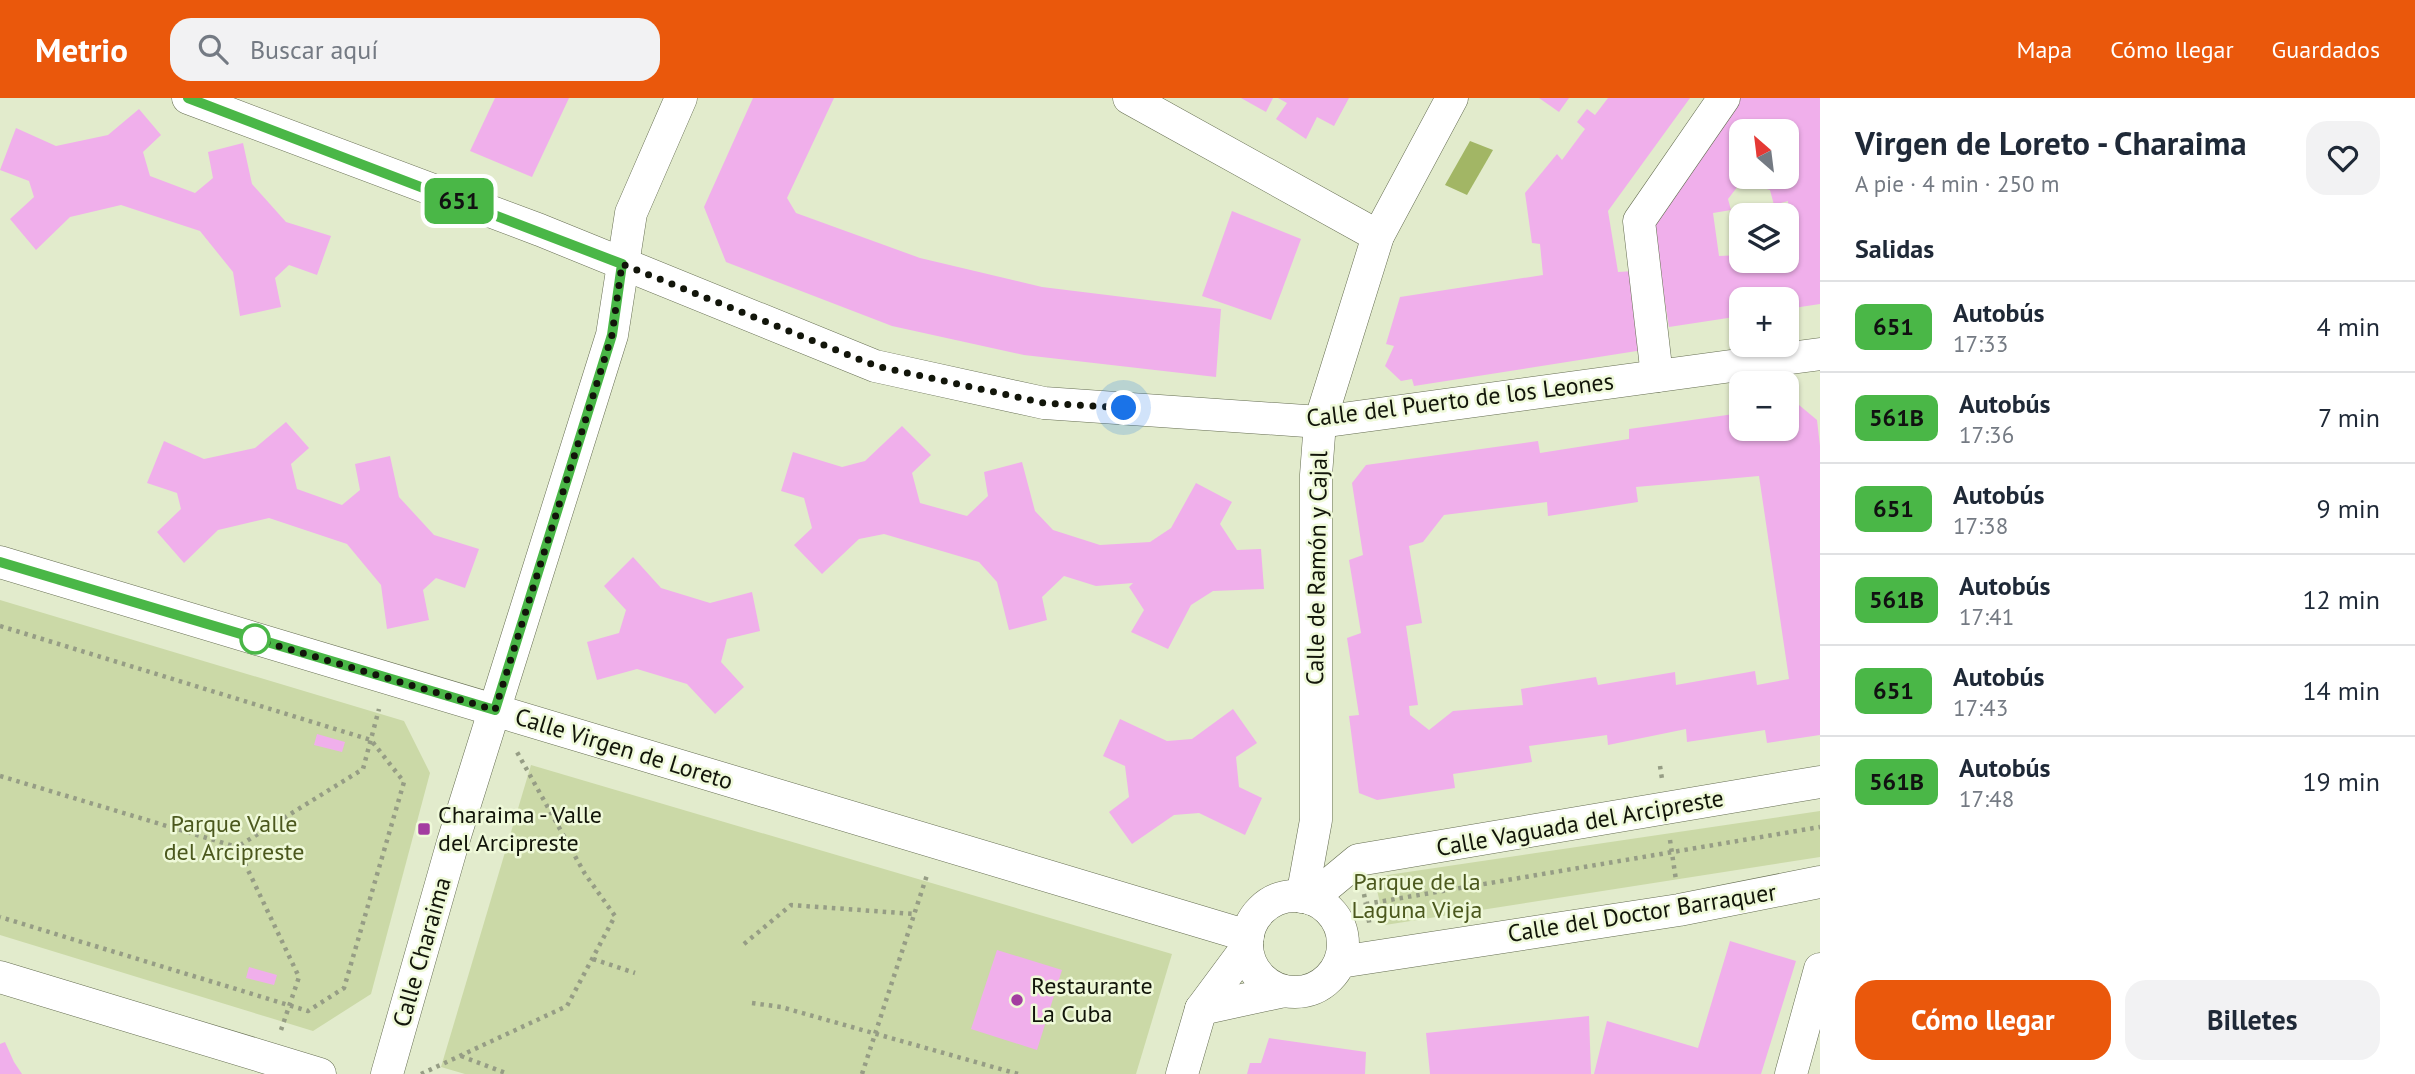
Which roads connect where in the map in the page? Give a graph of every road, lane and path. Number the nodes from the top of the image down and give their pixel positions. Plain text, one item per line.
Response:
1 (188, 98) edge
2 (681, 98) edge
3 (1129, 98) edge
4 (1452, 98) edge
5 (1724, 98) edge
6 (1378, 236) junction
7 (622, 264) junction
8 (1820, 355) edge
9 (1657, 376) junction
10 (1320, 422) junction
11 (0, 562) edge
12 (0, 626) edge
13 (387, 678) junction
14 (495, 710) junction
15 (371, 740) junction
16 (0, 776) edge
17 (1820, 782) edge
18 (1820, 827) edge
19 (1669, 830) dead end
20 (937, 842) junction
21 (237, 847) junction
22 (1672, 852) junction
23 (1820, 882) edge
24 (1676, 886) dead end
25 (1363, 892) dead end
26 (1306, 898) junction
27 (1366, 904) junction
28 (914, 914) junction
29 (0, 917) edge
30 (1371, 932) dead end
31 (1248, 942) junction
32 (744, 944) dead end
33 (593, 959) junction
34 (1340, 962) junction
35 (1820, 969) edge
36 (635, 973) dead end
37 (0, 977) edge
38 (1284, 991) junction
39 (752, 1003) dead end
40 (289, 1007) junction
41 (1201, 1009) junction
42 (281, 1031) dead end
43 (876, 1034) junction
44 (460, 1056) junction
45 (320, 1074) edge
46 (387, 1074) edge
47 (421, 1074) edge
48 (508, 1074) edge
49 (862, 1074) edge
50 (1018, 1074) edge
51 (1182, 1074) edge
52 (1791, 1074) edge

1 - 7 street, Calle del Puerto de los Leones
2 - 7 street
3 - 6 street
4 - 6 street, Calle de Ramón y Cajal
5 - 9 street
6 - 10 street, Calle de Ramón y Cajal
7 - 10 street, Calle del Puerto de los Leones
7 - 14 street, Calle Charaima
8 - 9 street, Calle del Puerto de los Leones
9 - 10 street, Calle del Puerto de los Leones
10 - 26 street, Calle de Ramón y Cajal
11 - 13 street, Calle Virgen de Loreto
12 - 15 path
13 - 14 street, Calle Virgen de Loreto
13 - 15 path
14 - 20 street, Calle Virgen de Loreto
14 - 33 path
14 - 46 street, Calle Charaima
15 - 21 path
15 - 40 path
16 - 21 path
17 - 26 street, Calle Vaguada del Arcipreste
18 - 22 path
19 - 22 path
20 - 28 path
20 - 31 street, Calle Virgen de Loreto
21 - 40 path
22 - 24 path
22 - 27 path
23 - 34 street, Calle del Doctor Barraquer
25 - 27 path
26 - 31 street
26 - 34 street
27 - 30 path
28 - 32 path
28 - 43 path
29 - 40 path
31 - 38 street
31 - 41 street
33 - 36 path
33 - 44 path
34 - 38 street
35 - 52 street
37 - 45 street
38 - 41 street
39 - 43 path
40 - 42 path
41 - 51 street
43 - 49 path
43 - 50 path
44 - 47 path
44 - 48 path

